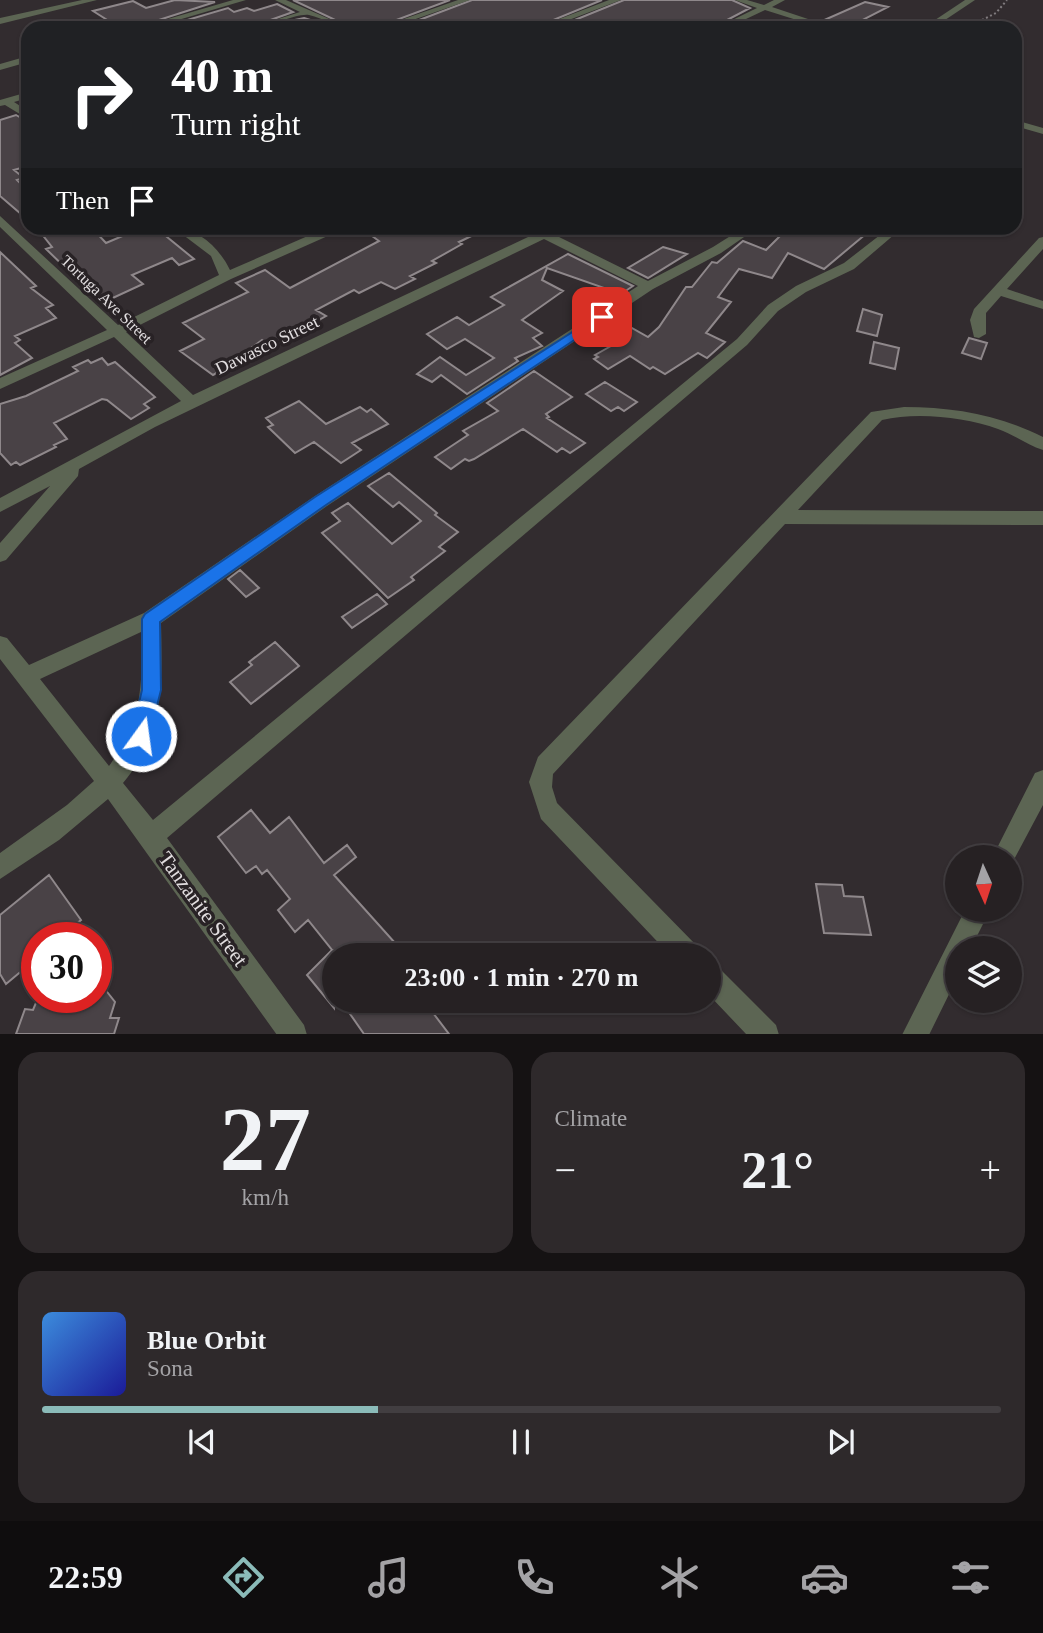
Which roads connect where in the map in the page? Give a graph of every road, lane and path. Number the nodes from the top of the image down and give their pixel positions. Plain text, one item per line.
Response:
1 (93, 0) edge
2 (242, 0) edge
3 (279, 0) edge
4 (464, 0) edge
5 (617, 0) edge
6 (739, 0) edge
7 (781, 0) edge
8 (971, 0) edge
9 (1007, 0) edge
10 (33, 4) dead end
11 (764, 8) junction
12 (307, 12) junction
13 (2, 20) edge
14 (982, 20) dead end
15 (166, 21) edge
16 (277, 21) edge
17 (329, 21) edge
18 (402, 21) edge
19 (559, 21) edge
20 (735, 21) edge
21 (808, 21) edge
22 (938, 21) edge
23 (21, 61) edge
24 (0, 67) edge
25 (21, 97) edge
26 (3, 102) edge
27 (21, 112) edge
28 (1022, 125) edge
29 (1043, 131) edge
30 (2, 225) edge
31 (190, 235) edge
32 (319, 235) edge
33 (542, 235) edge
34 (557, 235) edge
35 (740, 235) edge
36 (887, 235) edge
37 (1043, 241) edge
38 (226, 276) junction
39 (648, 286) junction
40 (998, 291) junction
41 (1043, 305) edge
42 (116, 331) junction
43 (979, 334) dead end
44 (0, 384) edge
45 (191, 402) junction
46 (1043, 444) edge
47 (84, 459) junction
48 (0, 506) edge
49 (781, 517) junction
50 (1043, 518) edge
51 (0, 555) edge
52 (151, 619) junction
53 (0, 644) edge
54 (25, 676) junction
55 (1043, 781) edge
56 (110, 785) junction
57 (1036, 815) edge
58 (150, 836) junction
59 (1014, 845) edge
60 (0, 867) edge
61 (676, 943) edge
62 (945, 975) edge
63 (721, 988) edge
64 (294, 1034) edge
65 (766, 1034) edge
66 (915, 1034) edge

1 - 13 street
2 - 15 street
3 - 12 street
4 - 18 street
5 - 19 street
6 - 11 street
7 - 11 street
8 - 22 street
9 - 14 path
10 - 13 street
11 - 20 street
11 - 21 street
12 - 16 street
12 - 17 street
23 - 24 street
25 - 26 street
26 - 27 street
28 - 29 street
30 - 42 street, Tortuga Ave Street
31 - 38 street
32 - 38 street
33 - 45 street, Dawasco Street
34 - 39 street
35 - 39 street
36 - 58 street
37 - 40 street
38 - 42 street
39 - 52 street
40 - 41 street
40 - 43 street
42 - 44 street
42 - 45 street, Tortuga Ave Street
45 - 47 street, Dawasco Street
46 - 49 street
47 - 48 street, Dawasco Street
47 - 51 street
49 - 50 street
49 - 61 street
52 - 54 street
52 - 56 street
53 - 54 street, Tanzanite Street
54 - 56 street, Tanzanite Street
55 - 57 street
56 - 58 street, Tanzanite Street
56 - 60 street
57 - 59 street
58 - 64 street, Tanzanite Street
62 - 66 street
63 - 65 street

